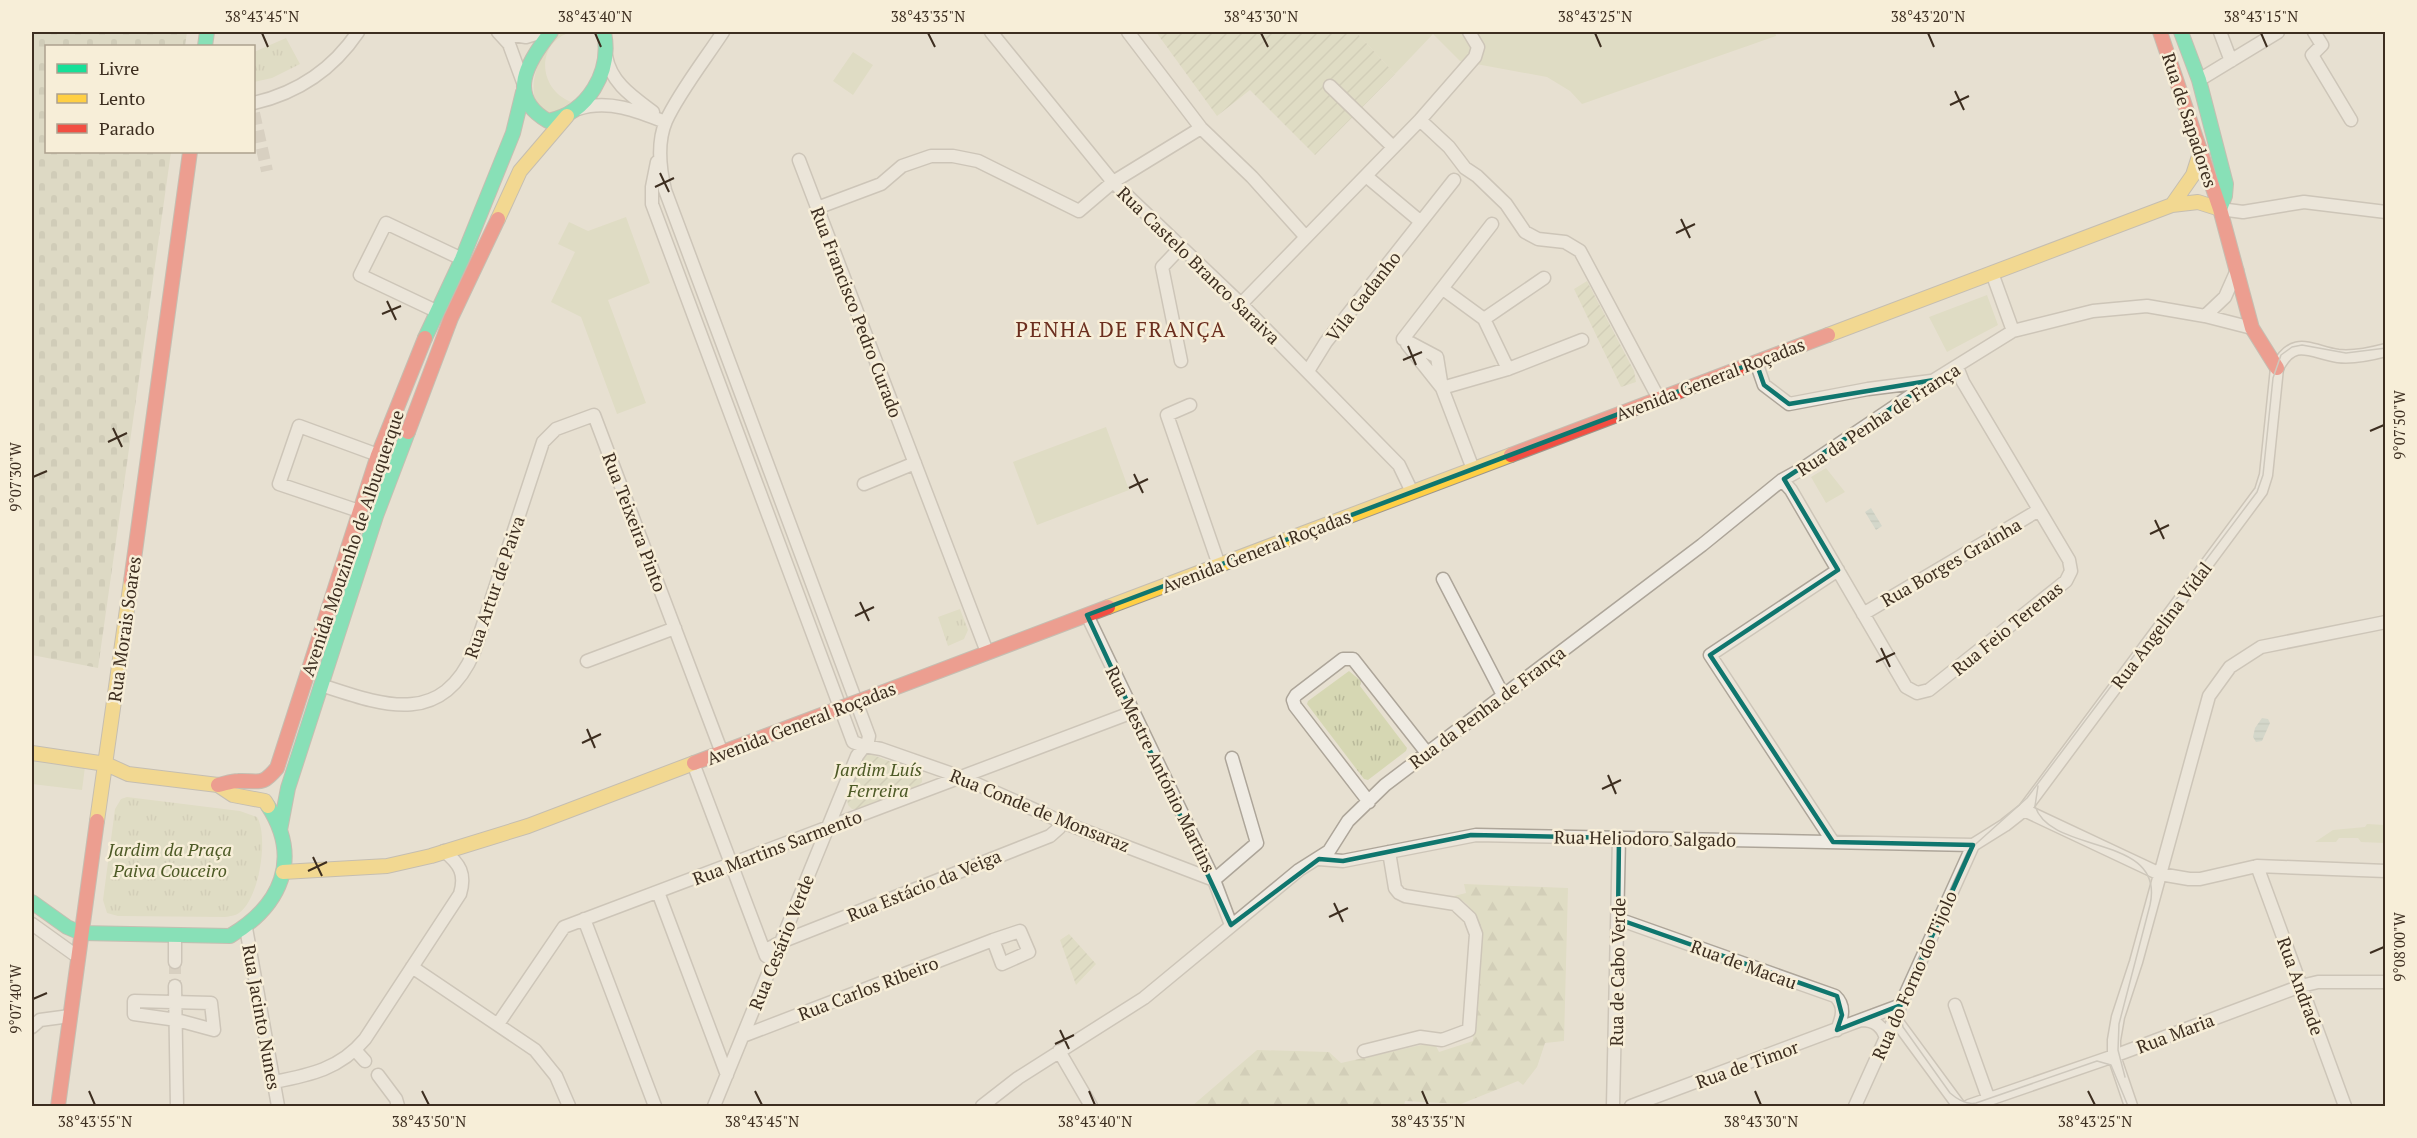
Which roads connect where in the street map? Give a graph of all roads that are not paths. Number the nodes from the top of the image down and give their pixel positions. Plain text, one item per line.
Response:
1 (357, 32) edge
2 (499, 32) edge
3 (542, 32) edge
4 (551, 32) edge
5 (604, 32) edge
6 (611, 32) edge
7 (723, 32) edge
8 (991, 32) edge
9 (1128, 32) edge
10 (1469, 32) edge
11 (2160, 32) edge
12 (2181, 32) edge
13 (2220, 32) edge
14 (2278, 32) edge
15 (2314, 32) edge
16 (607, 53) junction
17 (2231, 61) junction
18 (2199, 81) junction
19 (1330, 86) dead end
20 (523, 88) junction
21 (255, 103) edge
22 (571, 113) junction
23 (1420, 120) junction
24 (2351, 120) dead end
25 (666, 122) junction
26 (1201, 128) junction
27 (1393, 147) junction
28 (661, 148) junction
29 (2200, 152) junction
30 (190, 153) edge
31 (799, 160) dead end
32 (1366, 176) junction
33 (1454, 180) dead end
34 (1113, 182) junction
35 (2172, 205) junction
36 (817, 208) junction
37 (2220, 209) junction
38 (2385, 212) edge
39 (1420, 222) junction
40 (1492, 224) dead end
41 (1305, 236) junction
42 (1181, 247) junction
43 (468, 262) junction
44 (2237, 269) junction
45 (1992, 273) junction
46 (1544, 278) dead end
47 (1443, 289) junction
48 (704, 296) junction
49 (688, 302) junction
50 (1241, 304) junction
51 (436, 311) junction
52 (2205, 316) junction
53 (451, 318) junction
54 (1484, 319) junction
55 (2252, 328) junction
56 (2013, 331) junction
57 (1582, 340) dead end
58 (2385, 350) edge
59 (1181, 361) dead end
60 (1756, 362) junction
61 (1957, 367) junction
62 (2277, 368) junction
63 (1508, 369) junction
64 (1308, 371) junction
65 (1934, 380) junction
66 (1442, 388) junction
67 (1659, 399) junction
68 (1190, 405) dead end
69 (594, 415) joint
70 (378, 455) junction
71 (396, 460) junction
72 (915, 463) junction
73 (1473, 469) junction
74 (1782, 480) junction
75 (864, 484) dead end
76 (1412, 492) junction
77 (784, 508) junction
78 (2040, 510) junction
79 (359, 511) junction
80 (768, 514) junction
81 (376, 516) junction
82 (1219, 565) junction
83 (1838, 570) junction
84 (1443, 579) dead end
85 (1863, 614) junction
86 (1087, 615) junction
87 (2385, 622) edge
88 (675, 628) junction
89 (987, 652) junction
90 (587, 662) dead end
91 (306, 680) junction
92 (321, 685) junction
93 (1503, 695) junction
94 (1133, 712) junction
95 (864, 746) junction
96 (32, 753) edge
97 (722, 753) junction
98 (1426, 753) junction
99 (1232, 758) dead end
100 (106, 764) junction
101 (693, 764) junction
102 (961, 777) junction
103 (218, 785) junction
104 (1369, 802) junction
105 (2024, 810) junction
106 (1062, 822) junction
107 (828, 827) junction
108 (280, 830) junction
109 (1619, 838) junction
110 (1833, 842) junction
111 (1973, 845) junction
112 (444, 852) junction
113 (1389, 852) junction
114 (1319, 859) junction
115 (731, 864) junction
116 (2257, 866) junction
117 (2385, 871) edge
118 (283, 872) junction
119 (2160, 873) junction
120 (1214, 880) junction
121 (658, 892) junction
122 (32, 902) edge
123 (584, 919) junction
124 (1618, 919) junction
125 (32, 924) edge
126 (1231, 925) junction
127 (246, 928) junction
128 (81, 933) junction
129 (175, 936) junction
130 (993, 940) dead end
131 (781, 942) junction
132 (764, 951) junction
133 (78, 957) junction
134 (175, 962) tunnel mouth
135 (412, 967) junction
136 (771, 968) junction
137 (2385, 982) edge
138 (175, 986) tunnel mouth
139 (2301, 986) junction
140 (174, 1002) junction
141 (1901, 1005) junction
142 (1955, 1005) dead end
143 (70, 1016) junction
144 (1895, 1019) junction
145 (177, 1020) junction
146 (1862, 1020) junction
147 (498, 1024) junction
148 (32, 1027) edge
149 (1837, 1030) junction
150 (743, 1036) junction
151 (1886, 1039) junction
152 (355, 1050) junction
153 (1059, 1051) junction
154 (1364, 1051) dead end
155 (2114, 1056) junction
156 (365, 1061) dead end
157 (378, 1075) dead end
158 (727, 1075) junction
159 (274, 1082) junction
160 (1989, 1100) junction
161 (58, 1107) edge
162 (177, 1107) edge
163 (278, 1107) edge
164 (398, 1107) edge
165 (569, 1107) edge
166 (655, 1107) edge
167 (714, 1107) edge
168 (982, 1107) edge
169 (1091, 1107) edge
170 (1613, 1107) edge
171 (1631, 1107) edge
172 (1856, 1107) edge
173 (1959, 1107) edge
174 (1969, 1107) edge
175 (2132, 1107) edge
176 (2345, 1107) edge

1 - 21 street
2 - 3 street
2 - 20 street
4 - 20 street, Avenida Mouzinho de Albuquerque
5 - 16 street
6 - 16 street
7 - 25 street
8 - 34 street, Rua Castelo Branco Saraiva
9 - 26 street
10 - 23 street
11 - 29 street, Rua de Sapadores
12 - 18 street, Rua de Sapadores
13 - 17 street
14 - 17 street
15 - 24 street
16 - 22 street, Avenida Mouzinho de Albuquerque
16 - 25 street
17 - 18 street
18 - 37 street, Rua de Sapadores
19 - 27 street
20 - 22 street
20 - 43 street, Avenida Mouzinho de Albuquerque
22 - 25 street
22 - 43 street, Avenida Mouzinho de Albuquerque
23 - 27 street
23 - 67 street
25 - 28 street
26 - 34 street
26 - 41 street
27 - 32 street
28 - 48 street
28 - 49 street
29 - 35 street
29 - 37 street, Rua de Sapadores
30 - 100 street, Rua Morais Soares
31 - 36 street, Rua Francisco Pedro Curado
32 - 39 street
32 - 41 street
33 - 39 street, Vila Gadanho
34 - 36 street
34 - 42 street, Rua Castelo Branco Saraiva
35 - 37 street, Avenida General Roçadas
35 - 45 street, Avenida General Roçadas
36 - 72 street, Rua Francisco Pedro Curado
37 - 38 street
37 - 44 street, Rua de Sapadores
39 - 64 street, Vila Gadanho
40 - 47 street
41 - 50 street
42 - 50 street, Rua Castelo Branco Saraiva
42 - 59 street
43 - 51 street, Avenida Mouzinho de Albuquerque
43 - 51 street
43 - 53 street, Avenida Mouzinho de Albuquerque
44 - 52 street
44 - 55 street, Rua de Sapadores
45 - 56 street
45 - 60 street, Avenida General Roçadas
46 - 54 street
47 - 54 street
47 - 66 street
48 - 49 street
48 - 77 street
49 - 80 street
50 - 64 street, Rua Castelo Branco Saraiva
51 - 53 street
51 - 70 street, Avenida Mouzinho de Albuquerque
52 - 55 street, Rua da Penha de França
52 - 56 street, Rua da Penha de França
53 - 71 street, Avenida Mouzinho de Albuquerque
54 - 63 street
55 - 62 street, Rua de Sapadores
56 - 61 street, Rua da Penha de França
57 - 63 street
58 - 62 street
60 - 65 street
60 - 67 street, Avenida General Roçadas
61 - 65 street, Rua da Penha de França
61 - 78 street
62 - 105 street, Rua Angelina Vidal
63 - 66 street
64 - 76 street, Rua Castelo Branco Saraiva
65 - 74 street, Rua da Penha de França
66 - 73 street
67 - 73 street, Avenida General Roçadas
68 - 82 street
69 - 88 street, Rua Teixeira Pinto
69 - 92 street, Rua Artur de Paiva
70 - 71 street
70 - 79 street, Avenida Mouzinho de Albuquerque
70 - 79 street
71 - 81 street, Avenida Mouzinho de Albuquerque
72 - 75 street
72 - 89 street, Rua Francisco Pedro Curado
73 - 76 street, Avenida General Roçadas
74 - 83 street
74 - 93 street, Rua da Penha de França
76 - 82 street, Avenida General Roçadas
77 - 80 street
77 - 95 street
78 - 85 street, Rua Borges Graínha
78 - 85 street, Rua Feio Terenas
79 - 81 street
79 - 91 street, Avenida Mouzinho de Albuquerque
80 - 95 street
81 - 92 street, Avenida Mouzinho de Albuquerque
82 - 86 street, Avenida General Roçadas
83 - 85 street
83 - 110 street
84 - 93 street
86 - 89 street, Avenida General Roçadas
86 - 94 street, Rua Mestre António Martins
87 - 119 street
88 - 90 street
88 - 97 street, Rua Teixeira Pinto
89 - 97 street, Avenida General Roçadas, bridge
91 - 92 street
91 - 103 street, Avenida Mouzinho de Albuquerque
92 - 108 street, Avenida Mouzinho de Albuquerque
93 - 98 street, Rua da Penha de França
94 - 102 street, Rua Martins Sarmento
94 - 120 street, Rua Mestre António Martins
95 - 102 street, Rua Conde de Monsaraz
95 - 107 street, Rua Cesário Verde
96 - 100 street
97 - 101 street, Avenida General Roçadas
98 - 104 street, Rua da Penha de França
98 - 104 street
99 - 120 street
100 - 103 street
100 - 128 street, Rua Morais Soares
101 - 112 street, Avenida General Roçadas
101 - 115 street
102 - 106 street, Rua Conde de Monsaraz
102 - 107 street, Rua Martins Sarmento
103 - 108 street
104 - 114 street, Rua da Penha de França
105 - 111 street, Rua Angelina Vidal
105 - 119 street
106 - 120 street, Rua Conde de Monsaraz
106 - 131 street, Rua Estácio da Veiga
107 - 115 street, Rua Martins Sarmento
107 - 131 street, Rua Cesário Verde
108 - 118 street
109 - 110 street, Rua Heliodoro Salgado
109 - 113 street, Rua Heliodoro Salgado
109 - 124 street, Rua de Cabo Verde
110 - 111 street, Rua Heliodoro Salgado
111 - 141 street, Rua do Forno do Tijolo
112 - 118 street, Avenida General Roçadas
112 - 135 street
113 - 114 street, Rua Heliodoro Salgado
113 - 154 street
114 - 126 street, Rua da Penha de França
115 - 121 street, Rua Martins Sarmento
115 - 132 street
116 - 117 street
116 - 119 street
116 - 139 street, Rua Andrade
118 - 127 street
119 - 155 street
120 - 126 street, Rua Mestre António Martins
121 - 123 street, Rua Martins Sarmento
121 - 158 street
122 - 128 street
123 - 147 street, Rua Martins Sarmento
123 - 166 street
124 - 149 street, Rua de Macau
124 - 170 street, Rua de Cabo Verde
125 - 133 street
126 - 153 street, Rua da Penha de França
127 - 129 street
127 - 159 street, Rua Jacinto Nunes
128 - 129 street
128 - 133 street, Rua Morais Soares
129 - 134 street
130 - 150 street, Rua Carlos Ribeiro
131 - 132 street, Rua Estácio da Veiga
131 - 136 street, Rua Cesário Verde
132 - 136 street
133 - 143 street, Rua Morais Soares
135 - 147 street
135 - 152 street
136 - 150 street, Rua Cesário Verde
137 - 139 street, Rua Maria
138 - 140 street
139 - 155 street, Rua Maria
139 - 176 street, Rua Andrade
140 - 145 street
140 - 145 street
140 - 145 street
141 - 144 street, Rua do Forno do Tijolo
141 - 146 street, Rua de Timor
142 - 160 street
143 - 148 street
143 - 161 street, Rua Morais Soares
144 - 151 street, Rua do Forno do Tijolo
144 - 173 street
145 - 162 street
146 - 149 street, Rua de Timor
146 - 151 street
147 - 165 street
149 - 171 street, Rua de Timor
150 - 158 street, Rua Cesário Verde
151 - 172 street, Rua do Forno do Tijolo
152 - 156 street
152 - 159 street
153 - 168 street, Rua da Penha de França
153 - 169 street
155 - 160 street, Rua Maria
155 - 175 street
157 - 164 street
158 - 167 street, Rua Cesário Verde
159 - 163 street, Rua Jacinto Nunes
160 - 174 street, Rua Maria

